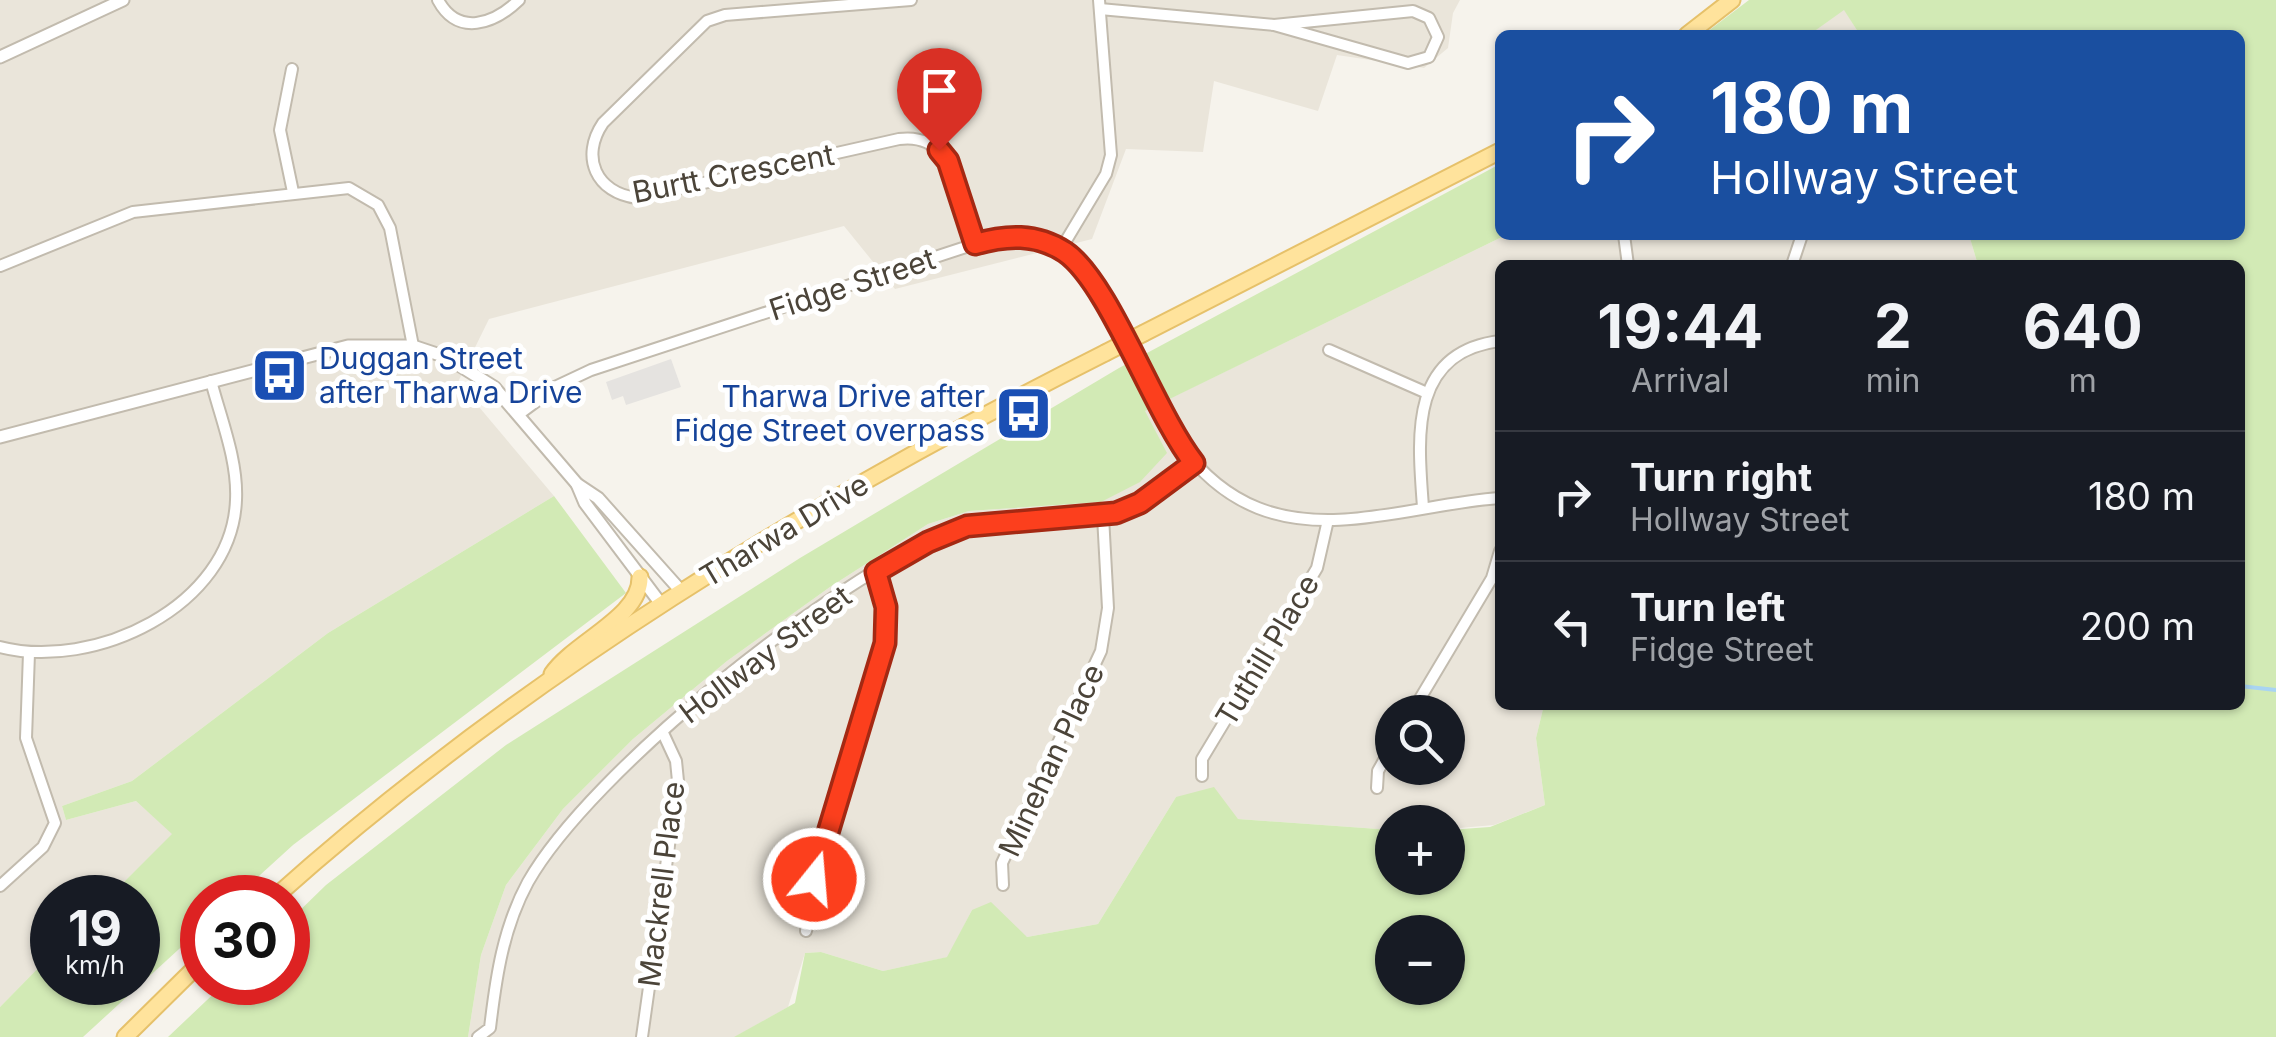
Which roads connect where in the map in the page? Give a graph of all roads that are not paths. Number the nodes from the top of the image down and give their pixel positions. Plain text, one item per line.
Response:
1 (124, 0) edge
2 (438, 0) edge
3 (519, 0) edge
4 (911, 0) edge
5 (1732, 0) edge
6 (1100, 5) edge
7 (1274, 25) junction
8 (1693, 30) edge
9 (0, 57) edge
10 (292, 69) dead end
11 (1495, 154) edge
12 (293, 192) junction
13 (975, 244) junction
14 (1062, 250) junction
15 (0, 266) edge
16 (1495, 342) edge
17 (413, 346) junction
18 (1329, 350) dead end
19 (211, 381) junction
20 (1427, 393) junction
21 (519, 414) junction
22 (0, 437) edge
23 (1194, 463) junction
24 (577, 484) junction
25 (1495, 499) edge
26 (1423, 506) junction
27 (1104, 516) junction
28 (1328, 520) junction
29 (1495, 568) edge
30 (876, 572) junction
31 (640, 577) junction
32 (681, 591) junction
33 (661, 604) junction
34 (0, 647) edge
35 (28, 653) junction
36 (544, 685) junction
37 (1422, 695) edge
38 (662, 733) junction
39 (1202, 776) dead end
40 (301, 875) edge
41 (1003, 885) dead end
42 (0, 886) edge
43 (806, 931) dead end
44 (180, 983) edge
45 (494, 1033) edge
46 (125, 1037) edge
47 (478, 1037) edge
48 (642, 1037) edge

1 - 9 street
2 - 3 street
4 - 13 street, Burtt Crescent
5 - 8 main road
6 - 7 street
6 - 14 street
7 - 7 street
10 - 12 street
11 - 32 main road, Tharwa Drive, bridge
12 - 15 street
12 - 17 street
13 - 14 street, Fidge Street
13 - 21 street, Fidge Street
14 - 23 street
16 - 20 street
17 - 19 street
17 - 21 street
18 - 20 street
19 - 22 street
19 - 35 street
20 - 26 street
21 - 24 street
23 - 27 street, Hollway Street
23 - 28 street
24 - 31 street
24 - 32 street
25 - 26 street
26 - 28 street
27 - 30 street, Hollway Street
27 - 41 street, Minehan Place
28 - 39 street, Tuthill Place
29 - 37 street
30 - 38 street, Hollway Street
30 - 43 street
31 - 33 street
31 - 36 main road
32 - 33 main road, Tharwa Drive
33 - 36 main road, Tharwa Drive
34 - 35 street
35 - 42 street
36 - 40 main road, Tharwa Drive
38 - 45 street, Hollway Street
38 - 48 street, Mackrell Place
44 - 46 main road
45 - 47 street, Hollway Street

